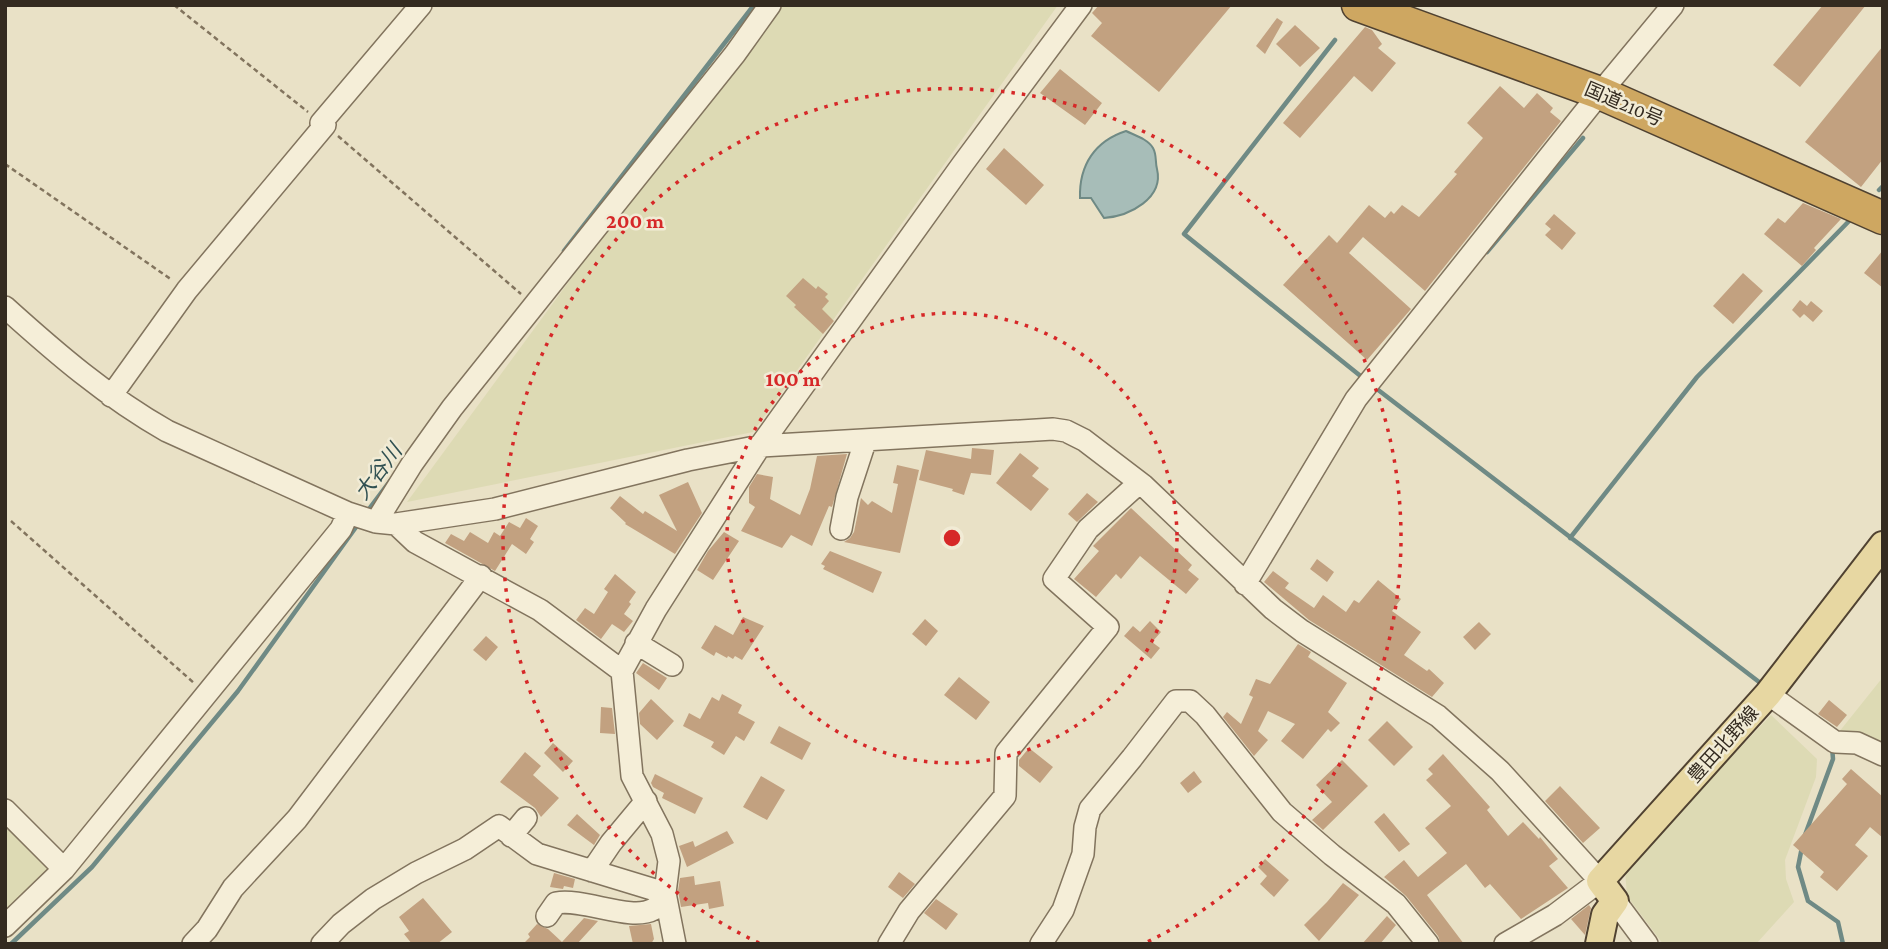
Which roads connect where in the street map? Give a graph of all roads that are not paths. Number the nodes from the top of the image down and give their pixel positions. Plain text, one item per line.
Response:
1 (421, 5) edge
2 (770, 5) edge
3 (1081, 5) edge
4 (1673, 5) edge
5 (1379, 9) edge
6 (1600, 93) junction
7 (1883, 218) edge
8 (5, 307) edge
9 (111, 396) junction
10 (865, 442) junction
11 (760, 446) junction
12 (1139, 482) junction
13 (348, 513) junction
14 (386, 523) junction
15 (841, 529) dead end
16 (1883, 545) edge
17 (481, 576) junction
18 (1245, 584) junction
19 (636, 643) junction
20 (672, 665) dead end
21 (622, 671) junction
22 (1768, 694) junction
23 (1883, 755) edge
24 (646, 801) junction
25 (5, 810) edge
26 (526, 818) dead end
27 (511, 836) junction
28 (64, 869) junction
29 (592, 871) junction
30 (1607, 891) junction
31 (666, 895) junction
32 (547, 916) dead end
33 (5, 926) edge
34 (194, 944) edge
35 (322, 944) edge
36 (675, 944) edge
37 (889, 944) edge
38 (1041, 944) edge
39 (1428, 944) edge
40 (1505, 944) edge
41 (1599, 944) edge
42 (1647, 944) edge

1 - 9 street
2 - 14 street
3 - 11 street
4 - 6 street
5 - 6 highway, 国道210号
6 - 7 highway, 国道210号
6 - 18 street
8 - 9 street
9 - 13 street
10 - 11 street
10 - 12 street
10 - 15 street
11 - 14 street
11 - 19 street
12 - 18 street
12 - 37 street
13 - 14 street
13 - 28 street
14 - 17 street
16 - 22 main road, 豊田北野線
17 - 21 street
17 - 34 street
18 - 30 street
19 - 20 street
19 - 21 street
21 - 24 street
22 - 23 street
22 - 30 main road, 豊田北野線
24 - 29 street
24 - 31 street
25 - 28 street
26 - 27 street
27 - 29 street
27 - 35 street
28 - 33 street
29 - 31 street
30 - 40 street
30 - 41 main road, 豊田北野線
30 - 42 street
31 - 32 street
31 - 36 street
38 - 39 street

